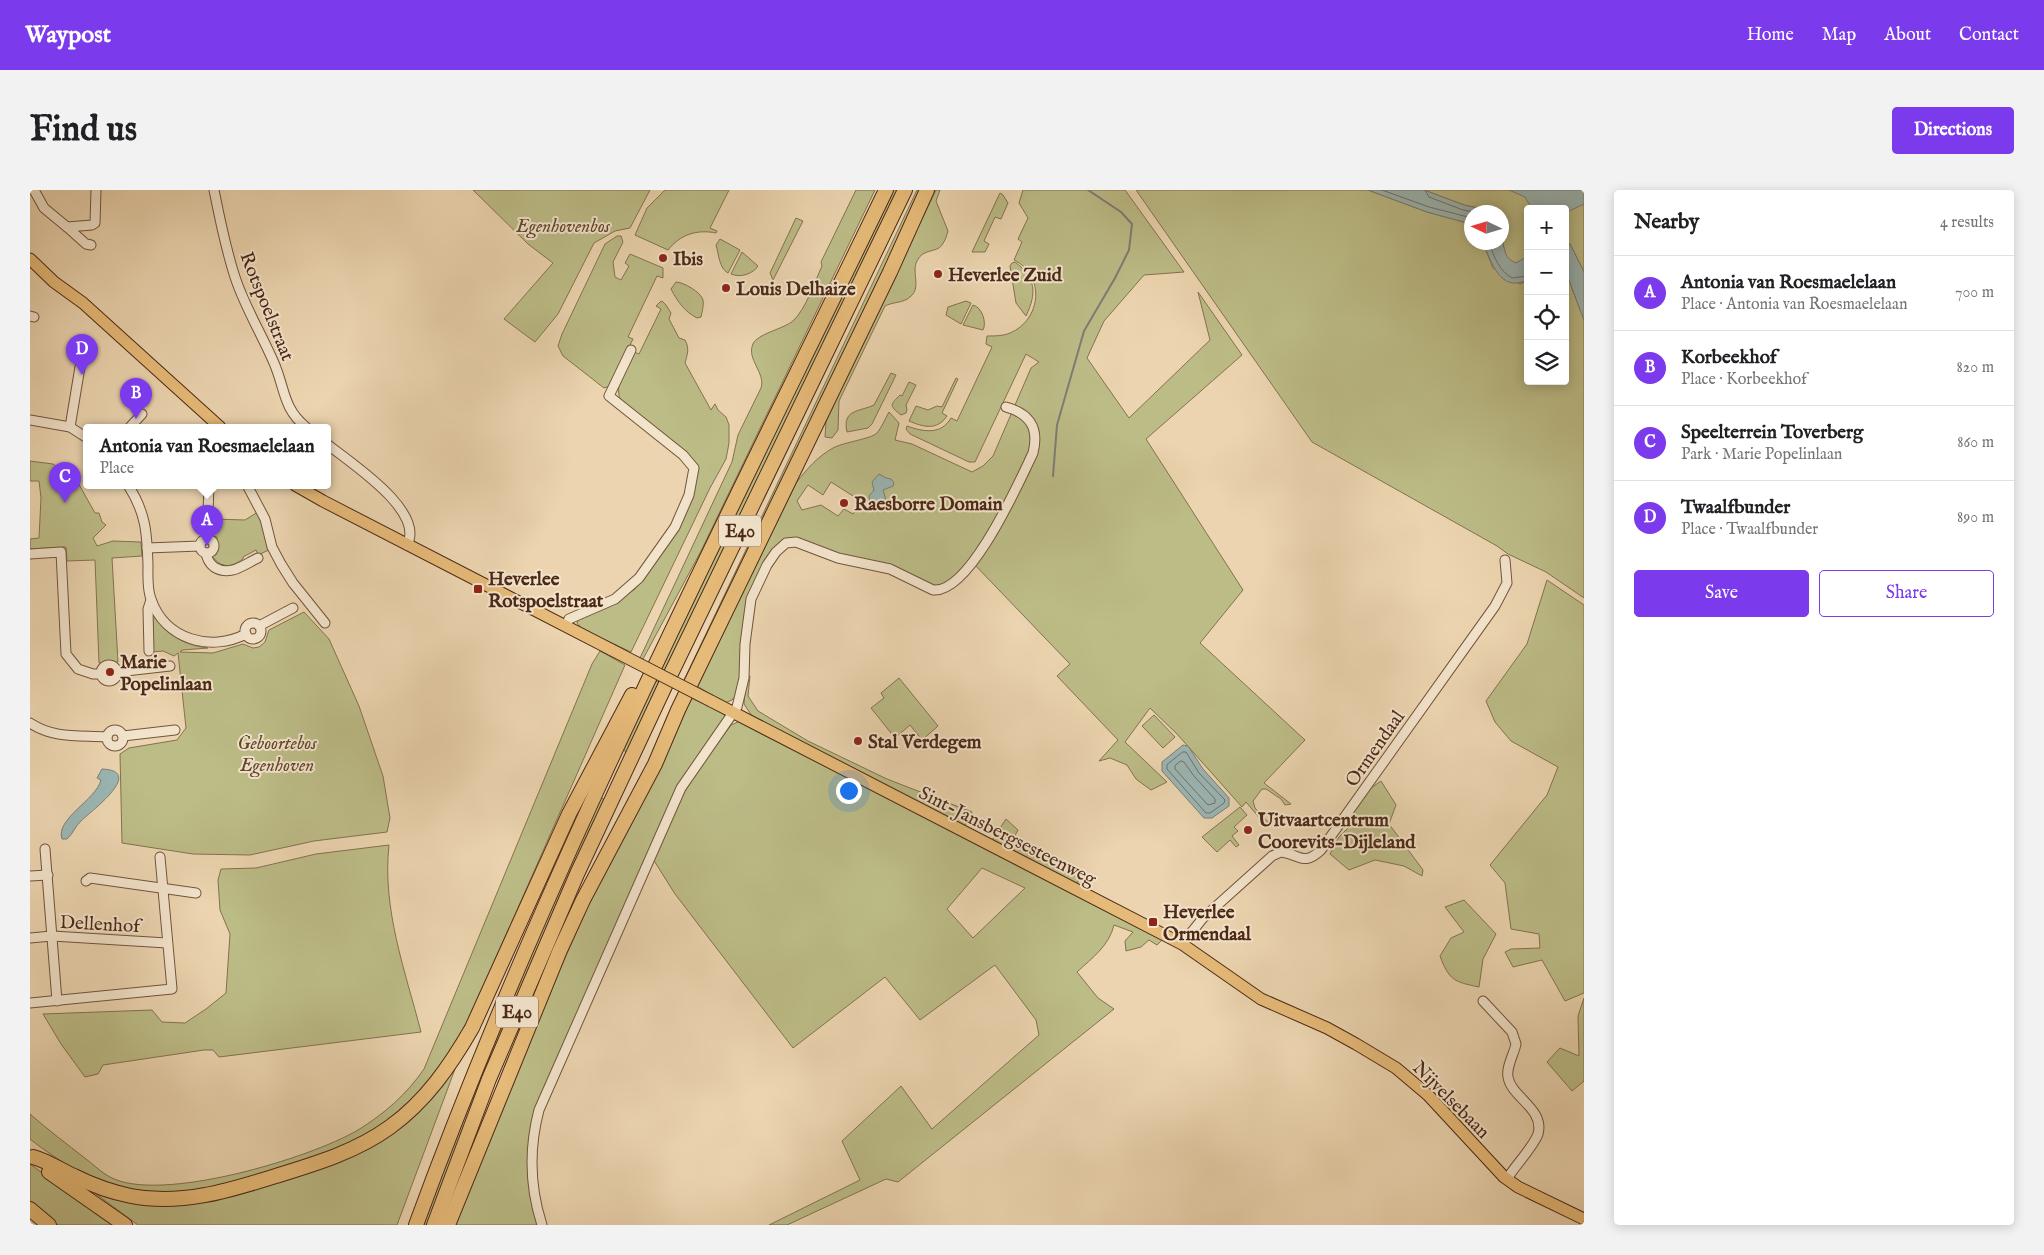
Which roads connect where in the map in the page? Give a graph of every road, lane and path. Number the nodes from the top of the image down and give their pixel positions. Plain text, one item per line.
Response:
1 (34, 190) edge
2 (96, 190) edge
3 (214, 190) edge
4 (886, 190) edge
5 (904, 190) edge
6 (927, 190) edge
7 (67, 227) junction
8 (92, 245) dead end
9 (30, 251) edge
10 (30, 259) edge
11 (83, 303) junction
12 (631, 350) dead end
13 (80, 367) dead end
14 (1006, 407) dead end
15 (142, 414) dead end
16 (30, 420) edge
17 (133, 424) edge
18 (217, 424) edge
19 (303, 424) edge
20 (70, 427) junction
21 (83, 435) edge
22 (331, 447) edge
23 (130, 489) edge
24 (209, 489) edge
25 (249, 489) edge
26 (302, 489) edge
27 (207, 539) junction
28 (407, 545) junction
29 (200, 546) junction
30 (148, 548) junction
31 (206, 553) junction
32 (30, 554) edge
33 (258, 558) dead end
34 (1504, 560) dead end
35 (151, 600) junction
36 (293, 608) dead end
37 (568, 621) dead end
38 (325, 623) dead end
39 (149, 650) dead end
40 (170, 666) dead end
41 (649, 679) junction
42 (678, 710) junction
43 (733, 713) junction
44 (30, 724) edge
45 (176, 730) dead end
46 (46, 849) dead end
47 (160, 857) dead end
48 (577, 874) junction
49 (48, 875) junction
50 (30, 876) edge
51 (86, 881) dead end
52 (163, 888) junction
53 (196, 893) dead end
54 (52, 936) junction
55 (30, 938) edge
56 (167, 943) junction
57 (1182, 944) junction
58 (501, 966) junction
59 (1261, 999) joint
60 (57, 1001) junction
61 (1483, 1001) dead end
62 (30, 1003) edge
63 (490, 1034) junction
64 (31, 1156) edge
65 (1507, 1179) junction
66 (30, 1209) edge
67 (1584, 1219) edge
68 (49, 1225) edge
69 (125, 1225) edge
70 (416, 1225) edge
71 (434, 1225) edge
72 (448, 1225) edge
73 (542, 1225) edge

1 - 7 street
2 - 7 street
3 - 19 street, Rotspoelstraat
4 - 41 highway, E40
5 - 48 highway, E40
6 - 42 highway
7 - 8 street
9 - 11 main road
10 - 11 main road
11 - 18 main road
12 - 37 street
13 - 20 street
14 - 43 street
15 - 17 street
16 - 20 street
20 - 21 street
22 - 28 street
23 - 30 street
24 - 27 street
25 - 38 street
26 - 28 main road, Sint-Jansbergsesteenweg
27 - 29 street
27 - 31 street
28 - 43 main road, Sint-Jansbergsesteenweg, bridge
29 - 30 street
29 - 31 street
30 - 35 street
31 - 33 street
32 - 40 street
34 - 57 street, Ormendaal
35 - 36 street
35 - 39 street
41 - 58 highway
41 - 63 highway, E40
42 - 48 highway
42 - 72 highway
43 - 57 main road, Sint-Jansbergsesteenweg
43 - 73 street
44 - 45 street
46 - 49 street
47 - 52 street
48 - 71 highway, E40
49 - 50 street
49 - 54 street
51 - 52 street
52 - 53 street
52 - 56 street
54 - 55 street, Dellenhof
54 - 56 street, Dellenhof
54 - 60 street
56 - 60 street
57 - 59 main road, Sint-Jansbergsesteenweg
58 - 63 highway
58 - 64 highway
59 - 65 main road, Nijvelsebaan
60 - 62 street
61 - 65 street
63 - 70 highway, E40
64 - 69 highway
65 - 67 main road, Nijvelsebaan
66 - 68 highway

